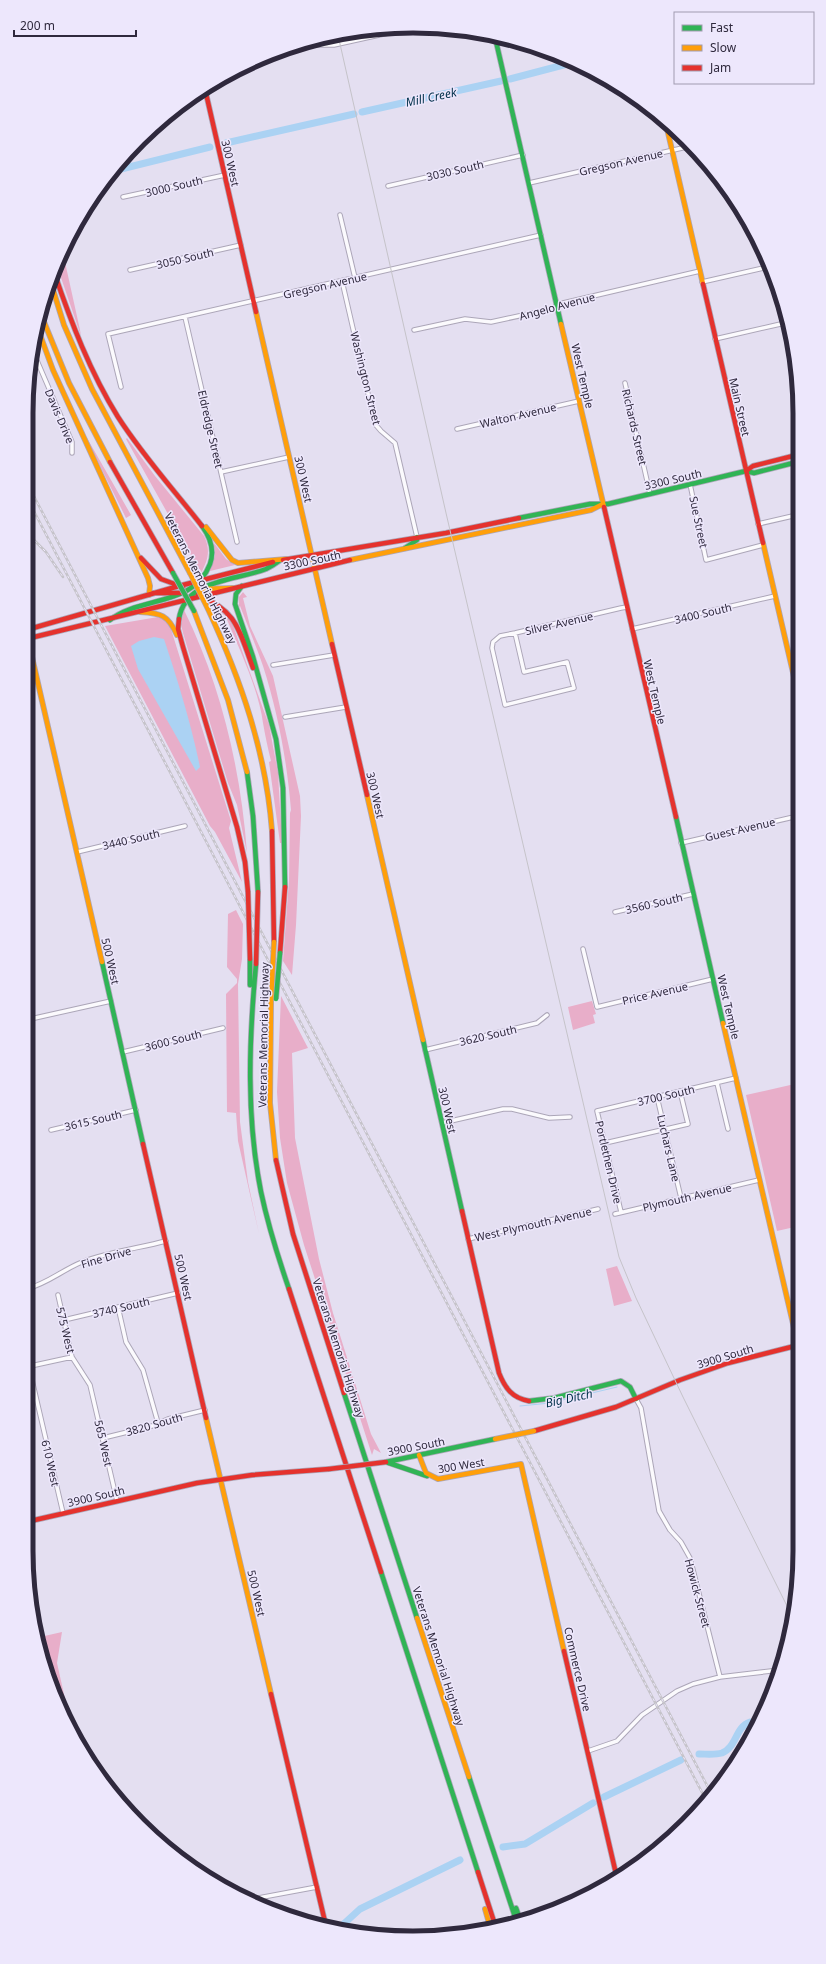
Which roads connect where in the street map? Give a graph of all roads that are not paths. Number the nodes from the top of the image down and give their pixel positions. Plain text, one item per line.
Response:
1 (381, 35) edge
2 (496, 42) edge
3 (319, 45) edge
4 (206, 94) edge
5 (667, 130) edge
6 (685, 147) edge
7 (672, 150) junction
8 (522, 155) junction
9 (225, 175) junction
10 (529, 183) junction
11 (388, 186) dead end
12 (123, 198) dead end
13 (340, 215) dead end
14 (541, 236) junction
15 (241, 245) junction
16 (764, 268) edge
17 (130, 270) dead end
18 (700, 271) junction
19 (355, 278) junction
20 (57, 280) edge
21 (342, 281) junction
22 (702, 282) junction
23 (53, 291) edge
24 (254, 301) junction
25 (557, 306) junction
26 (185, 317) junction
27 (44, 323) edge
28 (782, 324) edge
29 (414, 330) dead end
30 (41, 336) edge
31 (715, 339) junction
32 (37, 360) edge
33 (625, 383) dead end
34 (121, 387) dead end
35 (579, 401) junction
36 (457, 429) dead end
37 (72, 453) dead end
38 (793, 456) edge
39 (289, 457) junction
40 (793, 463) edge
41 (746, 471) junction
42 (221, 472) junction
43 (690, 484) junction
44 (650, 494) junction
45 (604, 504) junction
46 (187, 507) junction
47 (793, 516) edge
48 (758, 524) junction
49 (417, 537) junction
50 (237, 542) dead end
51 (763, 545) junction
52 (402, 551) junction
53 (137, 554) junction
54 (312, 555) junction
55 (287, 559) junction
56 (279, 560) junction
57 (315, 567) junction
58 (199, 581) junction
59 (179, 586) junction
60 (242, 586) junction
61 (190, 588) junction
62 (234, 588) junction
63 (202, 589) junction
64 (183, 593) junction
65 (151, 594) junction
66 (194, 594) junction
67 (203, 596) junction
68 (775, 596) junction
69 (187, 600) junction
70 (627, 607) junction
71 (140, 612) junction
72 (110, 620) junction
73 (33, 629) edge
74 (632, 629) junction
75 (515, 633) junction
76 (33, 638) edge
77 (183, 647) junction
78 (334, 655) junction
79 (33, 665) edge
80 (273, 665) dead end
81 (793, 673) edge
82 (263, 691) junction
83 (346, 707) junction
84 (285, 717) dead end
85 (793, 817) edge
86 (185, 826) dead end
87 (681, 843) junction
88 (77, 852) junction
89 (693, 894) junction
90 (615, 912) dead end
91 (583, 949) dead end
92 (713, 979) junction
93 (274, 999) junction
94 (111, 1001) junction
95 (251, 1013) junction
96 (547, 1015) dead end
97 (33, 1018) edge
98 (223, 1028) dead end
99 (425, 1050) junction
100 (123, 1052) junction
101 (736, 1078) junction
102 (717, 1083) junction
103 (680, 1091) junction
104 (657, 1097) junction
105 (136, 1110) junction
106 (597, 1111) joint
107 (570, 1117) dead end
108 (442, 1123) junction
109 (665, 1129) junction
110 (728, 1129) dead end
111 (51, 1130) dead end
112 (605, 1143) junction
113 (759, 1180) junction
114 (681, 1198) junction
115 (598, 1209) dead end
116 (621, 1212) junction
117 (615, 1214) dead end
118 (468, 1239) junction
119 (166, 1241) junction
120 (33, 1287) edge
121 (178, 1293) junction
122 (58, 1295) dead end
123 (118, 1308) junction
124 (64, 1320) junction
125 (793, 1322) edge
126 (793, 1348) edge
127 (72, 1357) junction
128 (33, 1366) edge
129 (90, 1385) joint
130 (33, 1388) edge
131 (636, 1399) junction
132 (205, 1410) junction
133 (158, 1424) junction
134 (103, 1438) junction
135 (418, 1455) junction
136 (386, 1462) junction
137 (521, 1464) joint
138 (428, 1476) junction
139 (221, 1479) junction
140 (117, 1501) junction
141 (63, 1513) junction
142 (33, 1520) edge
143 (774, 1671) edge
144 (720, 1678) junction
145 (588, 1751) junction
146 (493, 1846) junction
147 (471, 1855) junction
148 (616, 1872) edge
149 (317, 1887) junction
150 (259, 1898) edge
151 (519, 1916) edge
152 (515, 1917) edge
153 (325, 1920) edge
154 (494, 1922) edge
155 (489, 1923) edge

1 - 3 street
2 - 8 main road, West Temple
4 - 9 main road, 300 West
5 - 7 main road, Main Street
6 - 7 street, Gregson Avenue
7 - 10 street, Gregson Avenue
7 - 18 main road, Main Street
8 - 10 main road, West Temple
8 - 11 street, 3030 South
9 - 12 street, 3000 South
9 - 15 main road, 300 West
10 - 14 main road, West Temple
13 - 19 street
14 - 19 street, Gregson Avenue
14 - 25 main road, West Temple
15 - 17 street, 3050 South
15 - 24 main road, 300 West
16 - 22 street
18 - 22 main road, Main Street
18 - 25 street, Angelo Avenue
19 - 21 street, Gregson Avenue
20 - 46 main road
21 - 24 street, Gregson Avenue
21 - 49 street, Washington Street
22 - 31 main road, Main Street
23 - 93 main road, Veterans Memorial Highway, bridge
24 - 26 street, Gregson Avenue
24 - 39 main road, 300 West
25 - 29 street, Angelo Avenue
25 - 35 main road, West Temple
26 - 34 street, Gregson Avenue
26 - 42 street, Eldredge Street
27 - 95 main road, Veterans Memorial Highway, bridge
28 - 31 street
30 - 53 main road
31 - 41 main road, Main Street
32 - 37 street, Davis Drive
33 - 44 street, Richards Street
35 - 36 street, Walton Avenue
35 - 45 main road, West Temple
38 - 41 main road, 3300 South
39 - 42 street
39 - 54 main road, 300 West
40 - 41 main road, 3300 South
41 - 43 main road, 3300 South
41 - 48 main road, Main Street
42 - 50 street, Eldredge Street
43 - 44 main road, 3300 South
43 - 51 street, Sue Street
44 - 45 main road, 3300 South
45 - 49 main road, 3300 South
45 - 52 main road, 3300 South
45 - 70 main road, West Temple
46 - 55 main road
46 - 58 main road
47 - 48 street
48 - 51 main road, Main Street
49 - 52 main road
49 - 54 main road, 3300 South
51 - 68 main road, Main Street
52 - 57 main road, 3300 South
53 - 59 main road
53 - 65 main road
54 - 55 main road, 3300 South
54 - 57 main road, 300 West
55 - 56 main road, 3300 South
56 - 58 main road, 3300 South
56 - 63 main road
57 - 60 main road, 3300 South
57 - 78 main road, 300 West
58 - 59 main road, 3300 South
58 - 61 main road
59 - 61 main road
59 - 65 main road, 3300 South
60 - 62 main road, 3300 South
60 - 82 main road
61 - 63 main road
61 - 64 main road
62 - 63 main road
62 - 67 main road, 3300 South
63 - 66 main road
64 - 65 main road
64 - 66 main road
64 - 72 main road
65 - 73 main road, 3300 South
66 - 67 main road
66 - 69 main road
67 - 69 main road, 3300 South
67 - 82 main road
68 - 74 street, 3400 South
68 - 81 main road, Main Street
69 - 71 main road, 3300 South
69 - 77 main road
70 - 74 main road, West Temple
70 - 75 street, Silver Avenue
71 - 72 main road, 3300 South
71 - 77 main road
72 - 76 main road, 3300 South
74 - 87 main road, West Temple
75 - 75 street, Silver Avenue
77 - 95 main road, bridge
78 - 80 street
78 - 83 main road, 300 West
79 - 88 main road, 500 West
82 - 93 main road, bridge
83 - 84 street
83 - 99 main road, 300 West
85 - 87 street, Guest Avenue
86 - 88 street, 3440 South
87 - 89 main road, West Temple
88 - 94 main road, 500 West
89 - 90 street, 3560 South
89 - 92 main road, West Temple
91 - 92 street, Price Avenue
92 - 101 main road, West Temple
93 - 146 main road, Veterans Memorial Highway
94 - 97 street
94 - 100 main road, 500 West
95 - 147 main road, Veterans Memorial Highway
96 - 99 street, 3620 South
98 - 100 street, 3600 South
99 - 108 main road, 300 West
100 - 105 main road, 500 West
101 - 102 street, 3700 South
101 - 113 main road, West Temple
102 - 103 street, 3700 South
102 - 110 street
103 - 104 street, 3700 South
103 - 109 street
104 - 106 street, 3700 South
104 - 109 street, Luchars Lane
105 - 111 street, 3615 South
105 - 119 main road, 500 West
106 - 112 street, Portlethen Drive
107 - 108 street
108 - 118 main road, 300 West
109 - 112 street
109 - 114 street, Luchars Lane
112 - 116 street, Portlethen Drive
113 - 114 street, Plymouth Avenue
113 - 125 main road, West Temple
114 - 116 street, Plymouth Avenue
115 - 118 street, West Plymouth Avenue
116 - 117 street, Plymouth Avenue
118 - 131 main road, 300 West
119 - 120 street, Fine Drive
119 - 121 main road, 500 West
121 - 123 street, 3740 South
121 - 132 main road, 500 West
122 - 124 street, 575 West
123 - 124 street, 3740 South
123 - 133 street
124 - 127 street, 575 West
126 - 131 main road, 3900 South
127 - 128 street
127 - 129 street, 575 West
129 - 134 street, 565 West
130 - 141 street, 610 West
131 - 135 main road, 3900 South, bridge
131 - 144 street, Howick Street
132 - 133 street, 3820 South
132 - 139 main road, 500 West
133 - 134 street, 3820 South
134 - 140 street, 565 West
135 - 136 main road, 3900 South
135 - 138 main road, 300 West
136 - 138 main road
136 - 139 main road, 3900 South, bridge
137 - 138 main road, 300 West
137 - 145 main road, Commerce Drive
139 - 140 main road, 3900 South
139 - 149 main road, 500 West
140 - 141 main road, 3900 South
141 - 142 main road, 3900 South
143 - 144 street
144 - 145 street
145 - 148 main road, Commerce Drive
146 - 151 main road
146 - 152 main road, Veterans Memorial Highway
147 - 154 main road, Veterans Memorial Highway
147 - 155 main road
149 - 150 street
149 - 153 main road, 500 West

